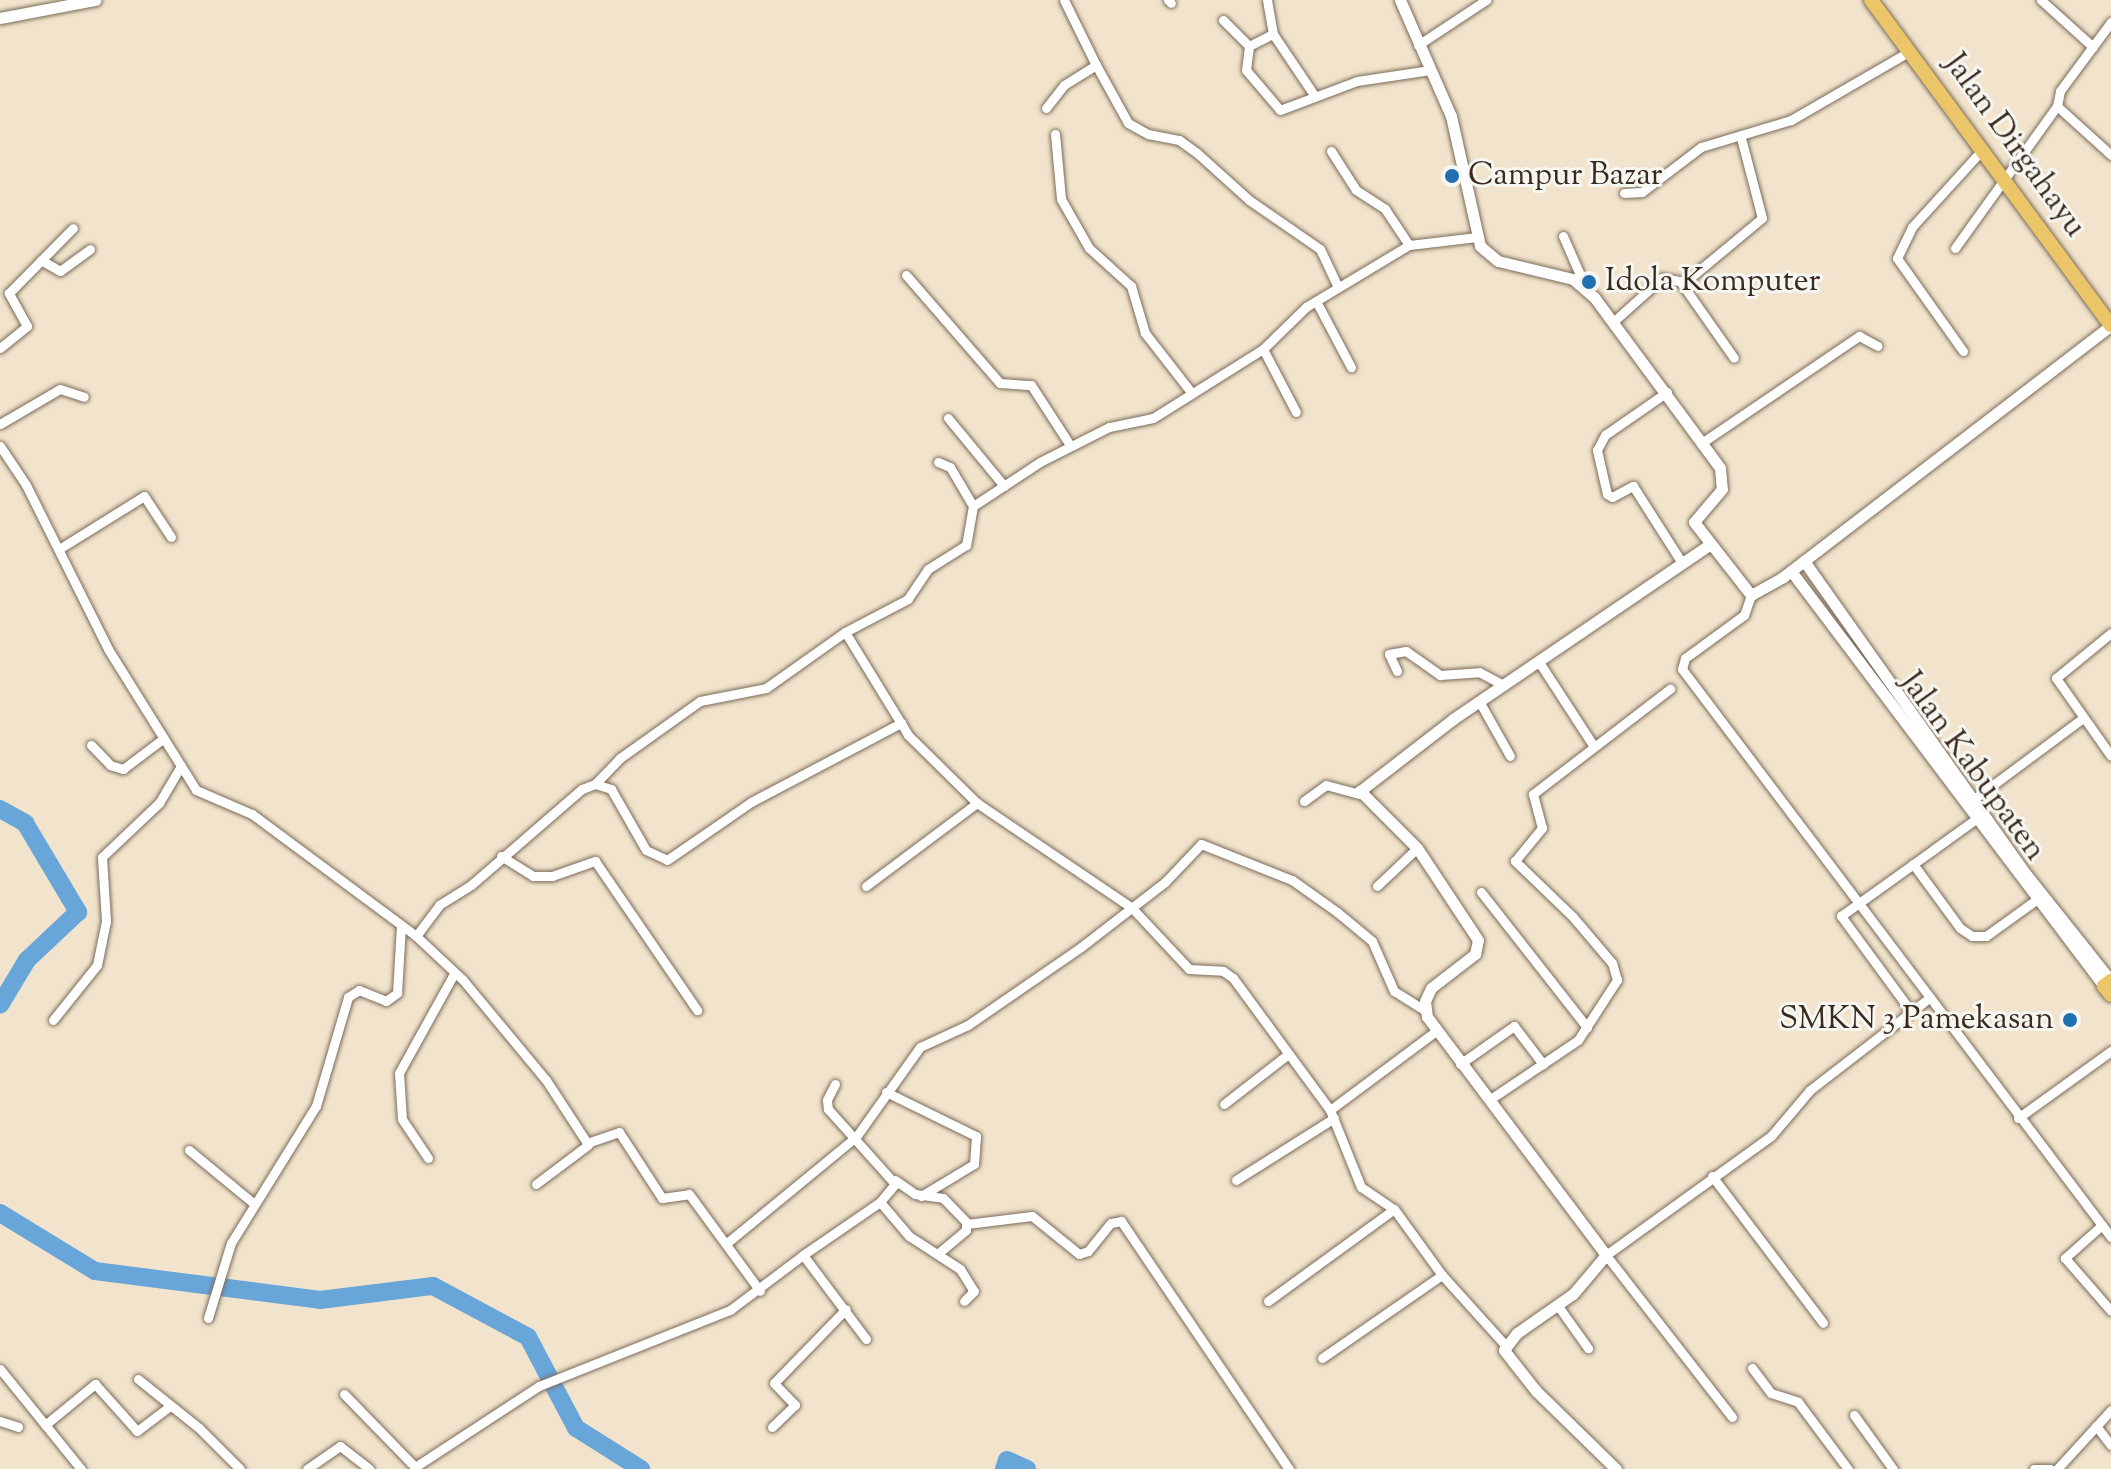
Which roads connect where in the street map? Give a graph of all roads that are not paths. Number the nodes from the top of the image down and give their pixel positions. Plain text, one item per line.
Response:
1 (95, 0) edge
2 (1064, 0) edge
3 (1267, 0) edge
4 (1400, 0) edge
5 (1486, 0) edge
6 (1871, 0) edge
7 (2041, 0) edge
8 (0, 18) edge
9 (1223, 20) dead end
10 (2111, 22) edge
11 (1273, 34) junction
12 (1424, 42) junction
13 (1249, 46) junction
14 (2093, 47) junction
15 (1910, 51) junction
16 (1096, 65) junction
17 (1430, 70) junction
18 (1314, 95) junction
19 (2057, 106) junction
20 (1046, 108) dead end
21 (1055, 134) dead end
22 (1741, 138) junction
23 (1983, 149) junction
24 (1331, 151) dead end
25 (2111, 155) edge
26 (2004, 178) junction
27 (1624, 193) dead end
28 (73, 228) dead end
29 (1563, 236) dead end
30 (1477, 237) junction
31 (1409, 245) junction
32 (1955, 248) dead end
33 (90, 249) dead end
34 (41, 260) junction
35 (906, 275) dead end
36 (1682, 284) junction
37 (1585, 286) junction
38 (1338, 287) junction
39 (1316, 301) junction
40 (1613, 322) junction
41 (2111, 325) edge
42 (1878, 346) dead end
43 (0, 348) edge
44 (1263, 349) junction
45 (1963, 351) dead end
46 (1734, 358) dead end
47 (1351, 367) dead end
48 (1191, 392) junction
49 (1667, 392) junction
50 (84, 397) dead end
51 (1296, 412) dead end
52 (948, 418) dead end
53 (0, 424) edge
54 (1703, 442) junction
55 (1070, 445) junction
56 (0, 446) edge
57 (938, 462) dead end
58 (1004, 486) junction
59 (973, 506) junction
60 (171, 537) dead end
61 (1709, 545) junction
62 (59, 549) junction
63 (1804, 561) junction
64 (1682, 563) junction
65 (1791, 571) junction
66 (1751, 595) junction
67 (845, 632) junction
68 (2111, 633) edge
69 (1539, 662) junction
70 (1397, 671) dead end
71 (1503, 685) junction
72 (1670, 689) dead end
73 (1479, 701) junction
74 (2083, 718) junction
75 (901, 723) junction
76 (164, 738) junction
77 (91, 745) dead end
78 (1593, 745) junction
79 (1510, 756) dead end
80 (2111, 756) edge
81 (181, 766) junction
82 (595, 784) junction
83 (1360, 794) junction
84 (1304, 801) dead end
85 (1969, 802) junction
86 (977, 803) junction
87 (1980, 816) junction
88 (1417, 848) junction
89 (501, 856) junction
90 (1913, 864) junction
91 (866, 886) dead end
92 (1377, 886) dead end
93 (1481, 892) dead end
94 (2036, 900) junction
95 (1858, 904) junction
96 (1132, 908) junction
97 (401, 926) junction
98 (416, 936) junction
99 (455, 972) junction
100 (2110, 987) edge
101 (1929, 998) junction
102 (697, 1010) dead end
103 (1425, 1010) junction
104 (1910, 1010) junction
105 (53, 1020) dead end
106 (1587, 1027) junction
107 (1436, 1031) junction
108 (2111, 1051) edge
109 (1287, 1055) junction
110 (1460, 1064) junction
111 (1543, 1064) junction
112 (835, 1084) dead end
113 (886, 1092) junction
114 (1489, 1100) junction
115 (1224, 1104) dead end
116 (1332, 1114) junction
117 (2018, 1118) junction
118 (856, 1137) junction
119 (588, 1145) junction
120 (189, 1150) dead end
121 (428, 1158) dead end
122 (1712, 1176) junction
123 (895, 1180) junction
124 (1236, 1180) dead end
125 (536, 1184) dead end
126 (921, 1196) junction
127 (880, 1202) junction
128 (253, 1203) junction
129 (1394, 1209) junction
130 (967, 1224) junction
131 (2102, 1225) junction
132 (2111, 1237) edge
133 (728, 1242) junction
134 (939, 1253) junction
135 (803, 1255) junction
136 (1606, 1255) junction
137 (1442, 1275) junction
138 (760, 1291) junction
139 (964, 1301) dead end
140 (1268, 1301) dead end
141 (1558, 1306) junction
142 (846, 1309) junction
143 (2111, 1311) edge
144 (208, 1318) dead end
145 (1823, 1323) dead end
146 (866, 1339) dead end
147 (1505, 1345) junction
148 (1588, 1348) dead end
149 (1322, 1358) dead end
150 (1752, 1368) dead end
151 (0, 1369) edge
152 (138, 1379) dead end
153 (344, 1394) dead end
154 (170, 1406) junction
155 (2111, 1410) edge
156 (1854, 1415) dead end
157 (1732, 1417) dead end
158 (0, 1421) edge
159 (45, 1425) junction
160 (2096, 1426) junction
161 (18, 1427) dead end
162 (772, 1427) dead end
163 (2111, 1445) edge
164 (414, 1468) edge
165 (81, 1469) edge
166 (240, 1469) edge
167 (307, 1469) edge
168 (369, 1469) edge
169 (1289, 1469) edge
170 (1616, 1469) edge
171 (1848, 1469) edge
172 (1893, 1469) edge
173 (2034, 1469) edge
174 (2051, 1469) edge

1 - 8 street
2 - 16 street
3 - 11 street
4 - 12 street
5 - 12 street
6 - 15 main road, Jalan Dirgahayu
7 - 14 street
9 - 13 street
10 - 14 street
11 - 13 street
11 - 18 street
12 - 17 street
13 - 18 street
14 - 19 street
15 - 22 street
15 - 23 main road, Jalan Dirgahayu
16 - 20 street
16 - 38 street
17 - 18 street
17 - 30 street
19 - 25 street
19 - 26 street
21 - 48 street
22 - 27 street
22 - 36 street
23 - 26 main road, Jalan Dirgahayu
23 - 45 street
24 - 31 street
26 - 32 street
26 - 41 main road, Jalan Dirgahayu
28 - 34 street
29 - 37 street
30 - 31 street
30 - 37 street
31 - 38 street
33 - 34 street
34 - 43 street
35 - 55 street
36 - 40 street
36 - 46 street
37 - 40 street
38 - 39 street
39 - 44 street
39 - 47 street
40 - 49 street
41 - 63 street
42 - 54 street
44 - 48 street
44 - 51 street
48 - 55 street
49 - 54 street
49 - 64 street
50 - 53 street
52 - 58 street
54 - 61 street
55 - 58 street
56 - 62 street
57 - 59 street
58 - 59 street
59 - 67 street
60 - 62 street
61 - 64 street
61 - 66 street
62 - 76 street
63 - 65 street
63 - 85 street, Jalan Kabupaten
64 - 69 street
65 - 66 street
65 - 85 street, Jalan Kabupaten
66 - 95 street
67 - 75 street
67 - 82 street
68 - 74 street
69 - 71 street
69 - 78 street
70 - 71 street
71 - 73 street
72 - 78 street
73 - 79 street
73 - 83 street
74 - 80 street
74 - 85 street
75 - 82 street
75 - 86 street
76 - 77 street
76 - 81 street
78 - 106 street
81 - 97 street
81 - 105 street
82 - 89 street
83 - 84 street
83 - 88 street
85 - 87 street, Jalan Kabupaten
86 - 91 street
86 - 96 street
87 - 90 street
87 - 94 street, Jalan Kabupaten
87 - 100 street, Jalan Kabupaten
88 - 92 street
88 - 103 street
89 - 98 street
89 - 102 street
90 - 94 street
90 - 95 street
93 - 106 street
94 - 100 street, Jalan Kabupaten
95 - 101 street
95 - 104 street
96 - 103 street
96 - 109 street
96 - 113 street
97 - 98 street
97 - 128 street
98 - 99 street
99 - 119 street
99 - 121 street
101 - 104 street
101 - 117 street
103 - 107 street
104 - 122 street
106 - 111 street
107 - 110 street
107 - 116 street
108 - 117 street
109 - 115 street
109 - 116 street
110 - 111 street
110 - 114 street
111 - 114 street
112 - 118 street
113 - 118 street
113 - 126 street
114 - 136 street
116 - 124 street
116 - 129 street
117 - 131 street
118 - 123 street
118 - 133 street
119 - 125 street
119 - 133 street
120 - 128 street
122 - 136 street
122 - 145 street
123 - 126 street
123 - 127 street
126 - 130 street
127 - 134 street
127 - 135 street
128 - 144 street
129 - 137 street
129 - 140 street
130 - 134 street
130 - 169 street
131 - 132 street
131 - 143 street
133 - 138 street
134 - 139 street
135 - 138 street
135 - 142 street
136 - 141 street
136 - 157 street
137 - 147 street
137 - 149 street
138 - 164 street
141 - 147 street
141 - 148 street
142 - 146 street
142 - 162 street
147 - 170 street
150 - 171 street
151 - 159 street
152 - 154 street
153 - 164 street
154 - 159 street
154 - 166 street
155 - 160 street
156 - 172 street
158 - 161 street
159 - 165 street
160 - 163 street
160 - 174 street
167 - 168 street
173 - 174 street

